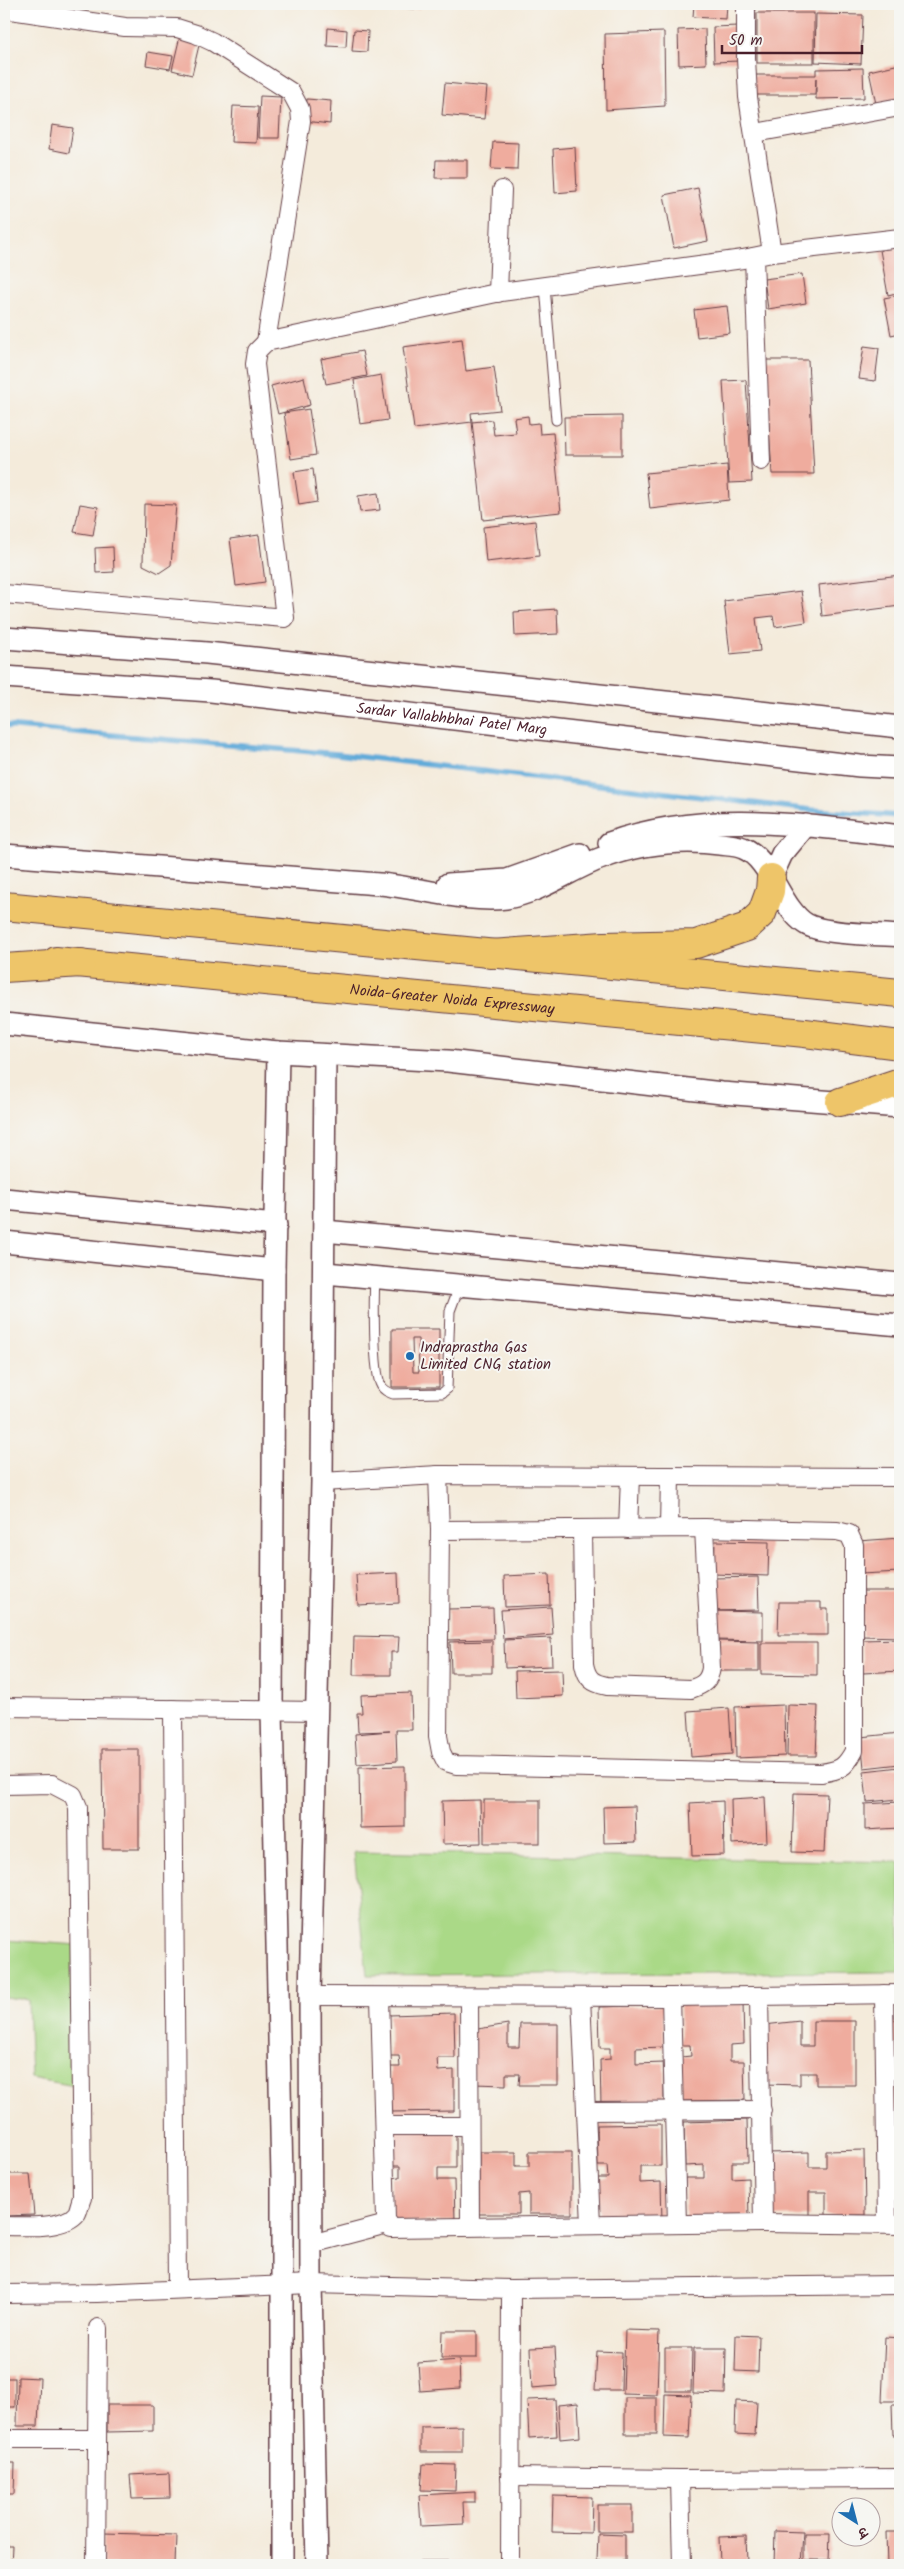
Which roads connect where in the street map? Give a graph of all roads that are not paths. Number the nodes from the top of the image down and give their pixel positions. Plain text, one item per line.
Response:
1 (746, 4) edge
2 (4, 9) edge
3 (53, 10) edge
4 (900, 107) edge
5 (754, 133) junction
6 (502, 190) dead end
7 (900, 238) edge
8 (772, 253) junction
9 (754, 257) junction
10 (545, 286) junction
11 (498, 293) junction
12 (266, 342) junction
13 (556, 420) dead end
14 (761, 461) dead end
15 (4, 594) edge
16 (4, 638) edge
17 (4, 676) edge
18 (900, 727) edge
19 (900, 768) edge
20 (806, 826) junction
21 (900, 836) edge
22 (4, 855) edge
23 (771, 878) junction
24 (401, 886) junction
25 (4, 906) edge
26 (900, 936) edge
27 (490, 954) junction
28 (4, 956) edge
29 (81, 963) junction
30 (4, 968) edge
31 (900, 993) edge
32 (4, 1024) edge
33 (900, 1045) edge
34 (278, 1052) junction
35 (325, 1055) junction
36 (900, 1082) edge
37 (840, 1102) junction
38 (900, 1107) edge
39 (4, 1199) edge
40 (276, 1225) junction
41 (324, 1232) junction
42 (4, 1242) edge
43 (274, 1270) junction
44 (325, 1274) junction
45 (374, 1278) junction
46 (900, 1284) edge
47 (470, 1286) junction
48 (900, 1325) edge
49 (438, 1475) junction
50 (630, 1476) junction
51 (670, 1476) junction
52 (900, 1477) edge
53 (322, 1482) junction
54 (669, 1528) junction
55 (704, 1528) junction
56 (582, 1529) junction
57 (628, 1529) junction
58 (440, 1530) junction
59 (4, 1707) edge
60 (173, 1709) junction
61 (272, 1710) junction
62 (318, 1711) junction
63 (4, 1784) edge
64 (892, 1994) edge
65 (310, 1996) junction
66 (759, 1996) junction
67 (380, 1997) junction
68 (469, 1997) junction
69 (581, 1997) junction
70 (671, 1997) junction
71 (674, 2110) junction
72 (762, 2110) junction
73 (586, 2111) junction
74 (893, 2123) edge
75 (385, 2126) junction
76 (469, 2126) junction
77 (763, 2223) junction
78 (388, 2224) junction
79 (677, 2224) junction
80 (591, 2225) junction
81 (894, 2225) edge
82 (4, 2226) edge
83 (470, 2226) junction
84 (311, 2244) junction
85 (280, 2284) junction
86 (311, 2284) junction
87 (900, 2285) edge
88 (176, 2288) junction
89 (511, 2289) junction
90 (4, 2294) edge
91 (98, 2328) dead end
92 (4, 2439) edge
93 (96, 2439) junction
94 (510, 2477) junction
95 (900, 2478) edge
96 (680, 2479) junction
97 (96, 2565) edge
98 (282, 2565) edge
99 (317, 2565) edge
100 (510, 2565) edge
101 (682, 2565) edge

1 - 5 street
2 - 3 street
3 - 12 street
4 - 5 street
5 - 8 street
6 - 11 street
7 - 8 street
8 - 9 street
9 - 10 street
9 - 14 street
10 - 11 street
10 - 13 lane
11 - 12 street
12 - 15 street
16 - 18 street
17 - 19 street, Sardar Vallabhbhai Patel Marg
20 - 21 street
20 - 23 street
20 - 24 street
22 - 24 street
23 - 24 street
23 - 26 street
23 - 27 highway
25 - 27 highway
27 - 31 highway
28 - 29 highway, Noida-Greater Noida Expressway
29 - 30 highway
29 - 33 highway, Noida-Greater Noida Expressway
32 - 34 street
34 - 35 street
34 - 40 street
35 - 37 street
35 - 41 street
36 - 37 highway
37 - 38 street
39 - 40 street
40 - 43 street
41 - 44 street
41 - 46 street
42 - 43 street
43 - 61 street
44 - 45 street
44 - 53 street
45 - 47 street
45 - 47 lane
47 - 48 street
49 - 50 street
49 - 53 street
49 - 58 street
50 - 51 street
50 - 57 street
51 - 52 street
51 - 54 street
53 - 62 street
54 - 55 street
54 - 57 street
55 - 56 street
55 - 58 street
56 - 57 street
56 - 58 street
59 - 60 street
60 - 61 street
60 - 88 street
61 - 62 street
61 - 85 street
62 - 65 street
63 - 82 street
64 - 66 street
64 - 74 street
65 - 67 street
65 - 84 street
66 - 70 street
66 - 72 street
67 - 68 street
67 - 75 street
68 - 69 street
68 - 76 street
69 - 70 street
69 - 73 street
70 - 71 street
71 - 72 street
71 - 73 street
71 - 79 street
72 - 77 street
73 - 80 street
74 - 81 street
75 - 76 street
75 - 78 street
76 - 83 street
77 - 79 street
77 - 81 street
78 - 83 street
78 - 84 street
79 - 80 street
80 - 83 street
84 - 86 street
85 - 86 street
85 - 88 street
85 - 98 street
86 - 89 street
86 - 99 street
87 - 89 street
88 - 90 street
89 - 94 street
91 - 93 street
92 - 93 street
93 - 97 street
94 - 96 street
94 - 100 street
95 - 96 street
96 - 101 street

